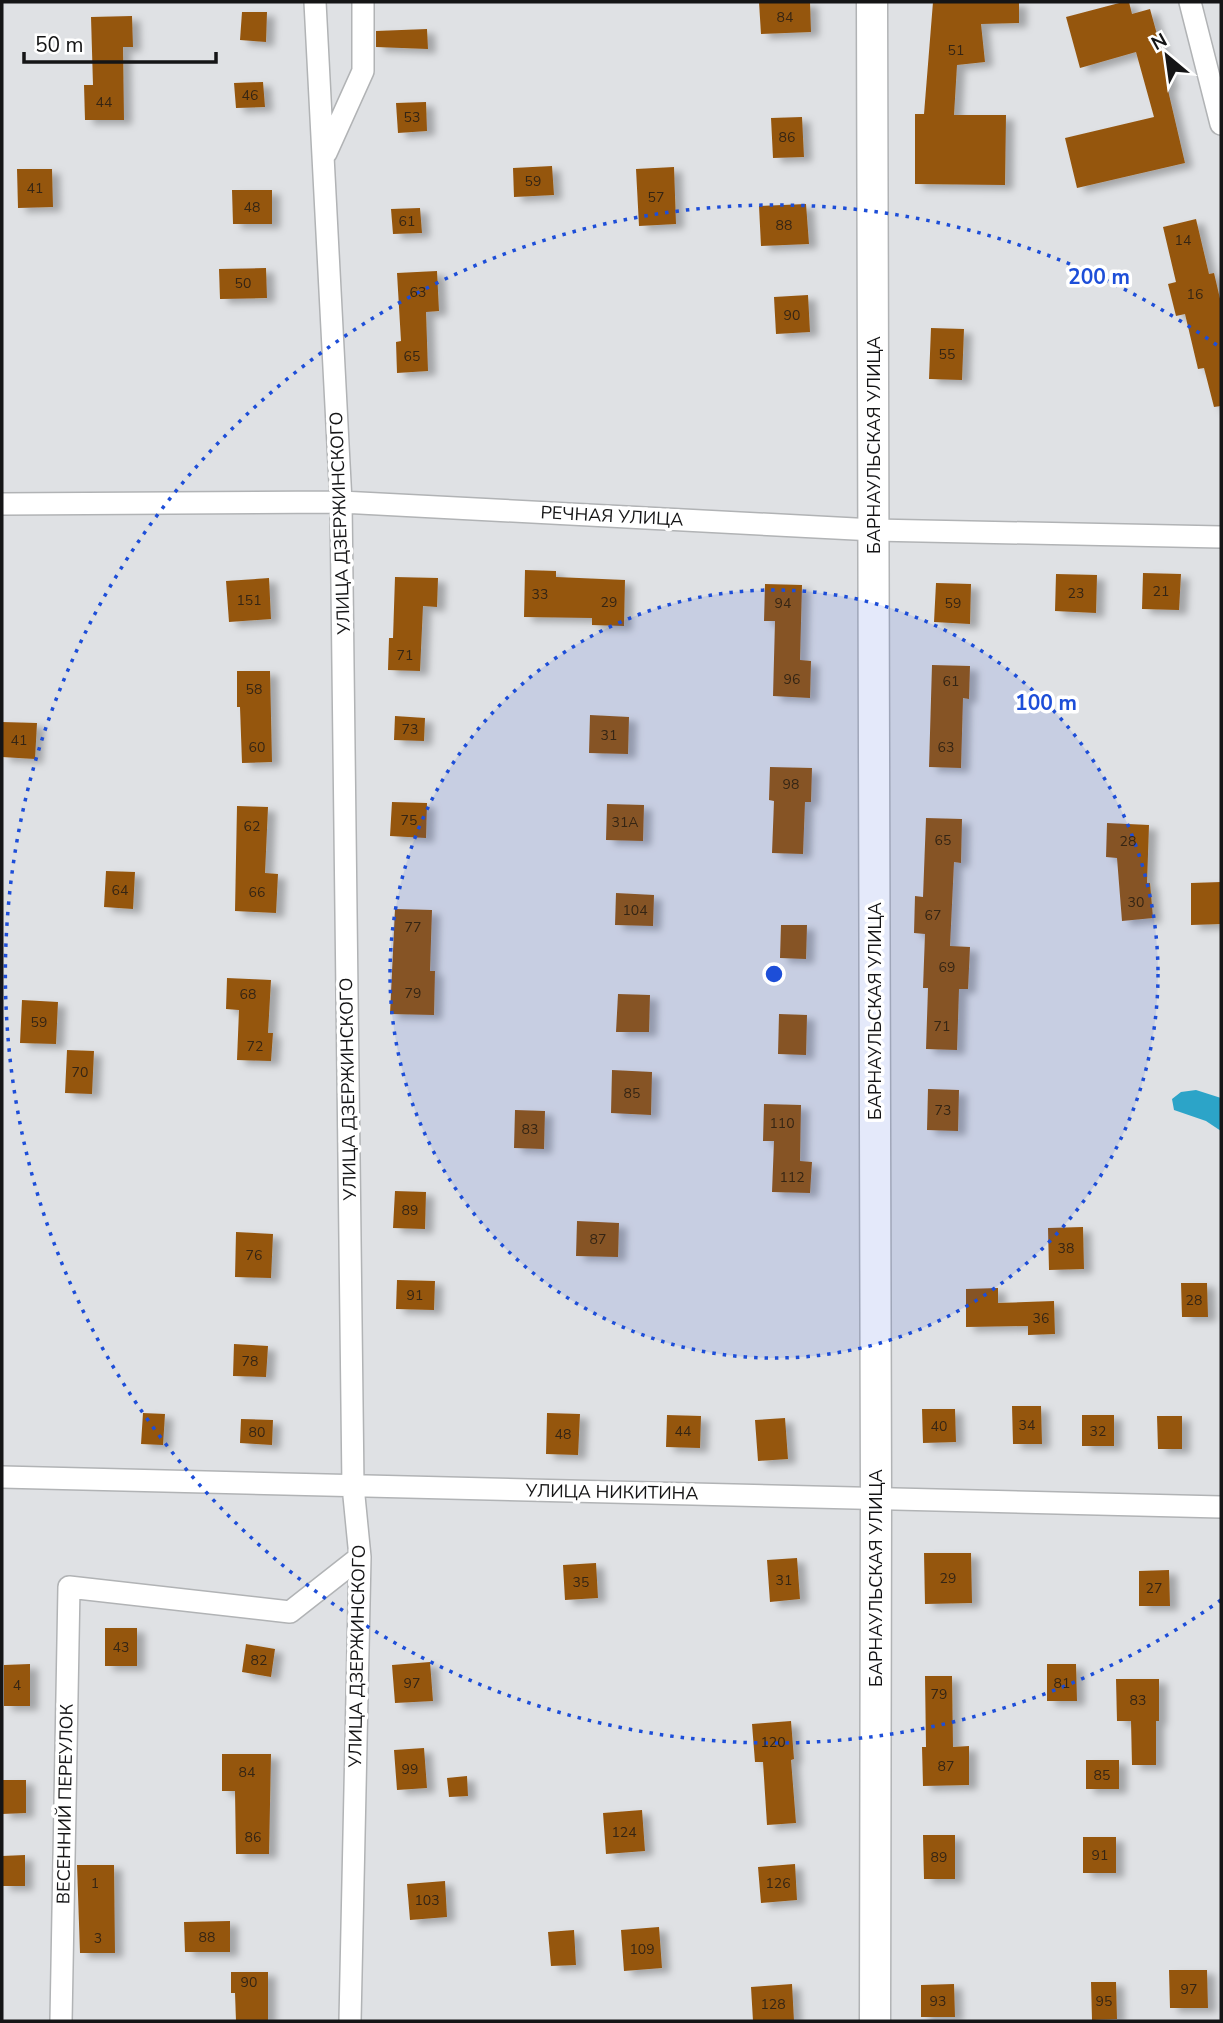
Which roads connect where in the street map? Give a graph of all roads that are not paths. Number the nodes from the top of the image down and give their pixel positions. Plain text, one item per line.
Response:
1 (314, 2) edge
2 (363, 2) edge
3 (873, 2) edge
4 (1190, 2) edge
5 (1221, 124) edge
6 (324, 158) junction
7 (341, 502) junction
8 (2, 504) edge
9 (874, 530) junction
10 (1221, 537) edge
11 (2, 1477) edge
12 (353, 1486) junction
13 (877, 1497) junction
14 (1221, 1507) edge
15 (360, 1558) junction
16 (61, 2021) edge
17 (349, 2021) edge
18 (876, 2021) edge

1 - 6 street, УЛИЦА ДЗЕРЖИНСКОГО
2 - 6 street, УЛИЦА ДЗЕРЖИНСКОГО
3 - 9 street, БАРНАУЛЬСКАЯ УЛИЦА
4 - 5 street
6 - 7 street, УЛИЦА ДЗЕРЖИНСКОГО
7 - 8 street, РЕЧНАЯ УЛИЦА
7 - 9 street, РЕЧНАЯ УЛИЦА
7 - 12 street, УЛИЦА ДЗЕРЖИНСКОГО
9 - 10 street, РЕЧНАЯ УЛИЦА
9 - 13 street, БАРНАУЛЬСКАЯ УЛИЦА
11 - 12 street, УЛИЦА НИКИТИНА
12 - 13 street, УЛИЦА НИКИТИНА
12 - 15 street, УЛИЦА ДЗЕРЖИНСКОГО
13 - 14 street, УЛИЦА НИКИТИНА
13 - 18 street, БАРНАУЛЬСКАЯ УЛИЦА
15 - 16 street, ВЕСЕННИЙ ПЕРЕУЛОК
15 - 17 street, УЛИЦА ДЗЕРЖИНСКОГО

